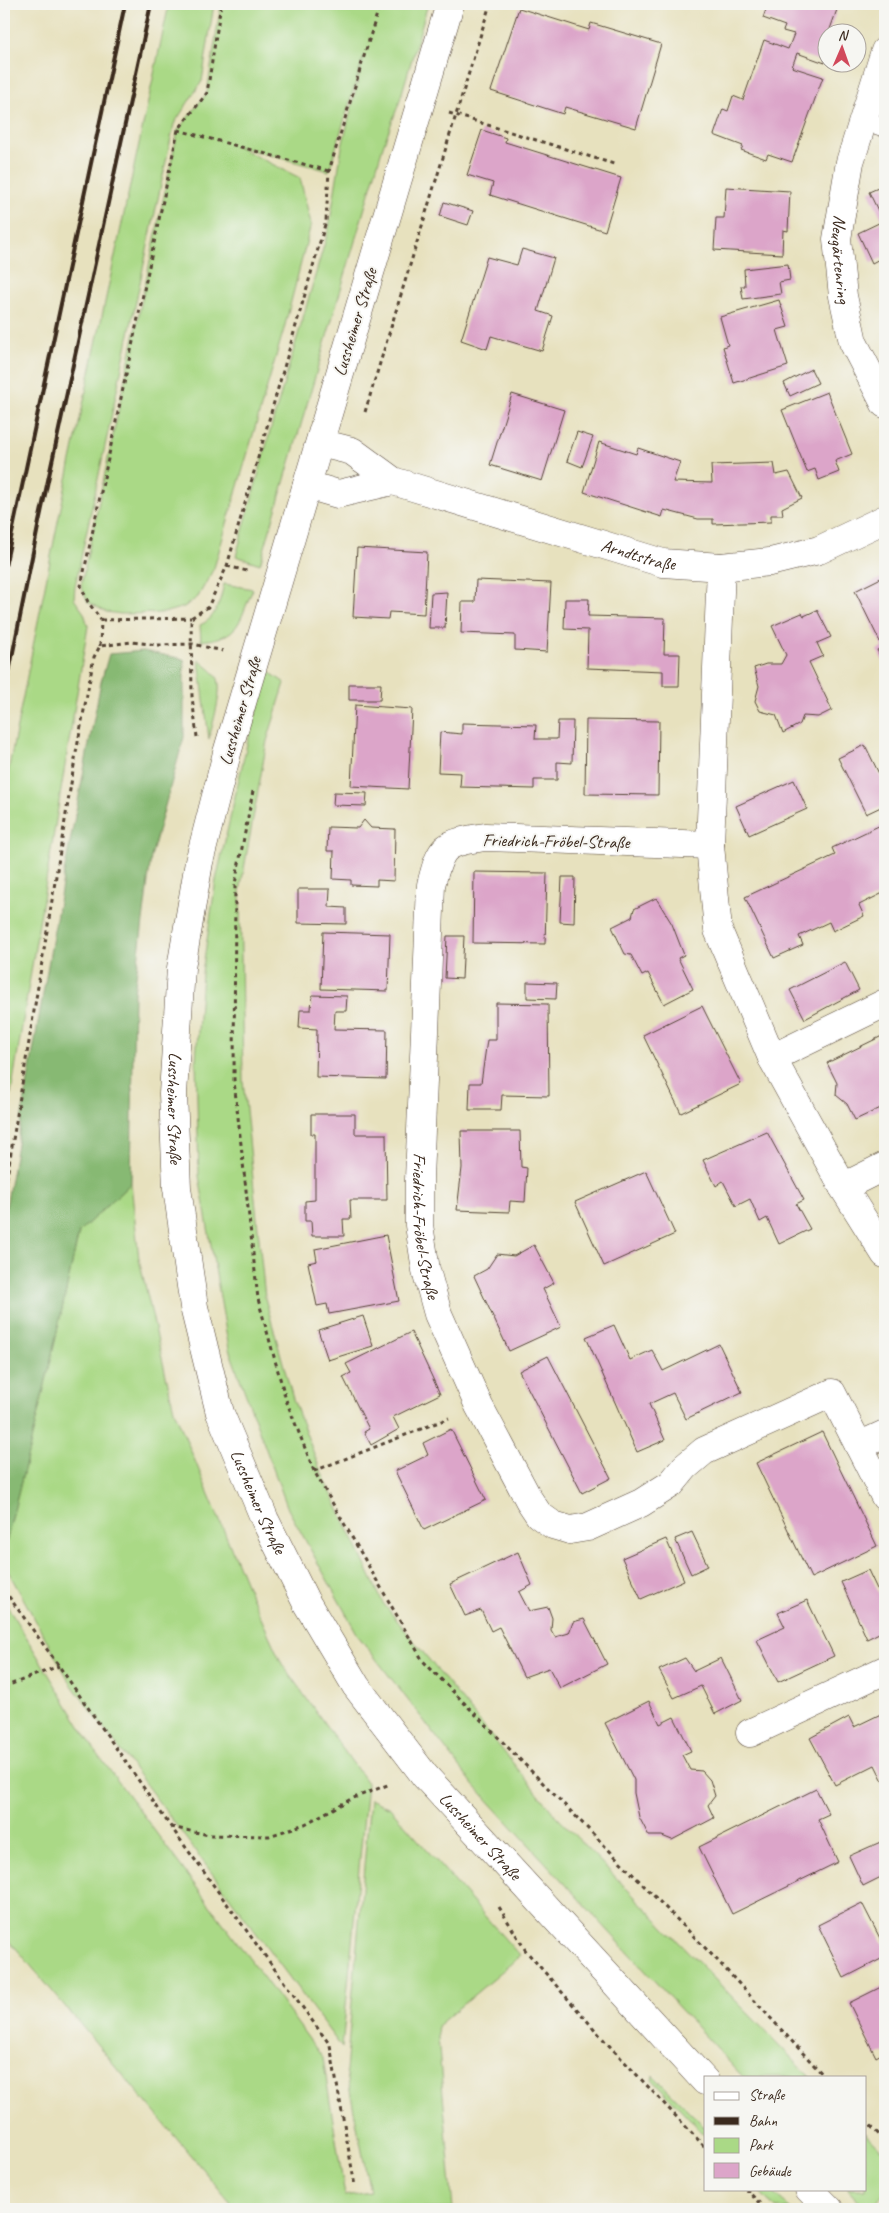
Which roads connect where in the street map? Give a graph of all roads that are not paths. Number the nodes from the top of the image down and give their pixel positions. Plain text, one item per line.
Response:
1 (450, 4) edge
2 (885, 51) edge
3 (874, 124) edge
4 (885, 404) edge
5 (320, 443) junction
6 (393, 481) junction
7 (307, 485) junction
8 (885, 518) edge
9 (722, 567) junction
10 (710, 845) junction
11 (885, 1003) edge
12 (772, 1058) junction
13 (885, 1166) edge
14 (843, 1187) junction
15 (885, 1254) edge
16 (885, 1434) edge
17 (859, 1446) junction
18 (885, 1497) edge
19 (885, 1670) edge
20 (750, 1733) dead end
21 (704, 2080) edge
22 (810, 2190) edge
23 (829, 2209) edge

1 - 5 street, Lussheimer Straße
2 - 3 street, Neugärtenring
3 - 4 street, Neugärtenring
5 - 6 street, Arndtstraße
5 - 7 street, Lussheimer Straße
6 - 7 street
6 - 9 street, Arndtstraße
7 - 21 street, Lussheimer Straße
8 - 9 street, Arndtstraße
9 - 10 street
10 - 12 street
10 - 17 street, Friedrich-Fröbel-Straße
11 - 12 street
12 - 14 street
13 - 14 street
14 - 15 street
16 - 17 street
17 - 18 street
19 - 20 street
22 - 23 street

